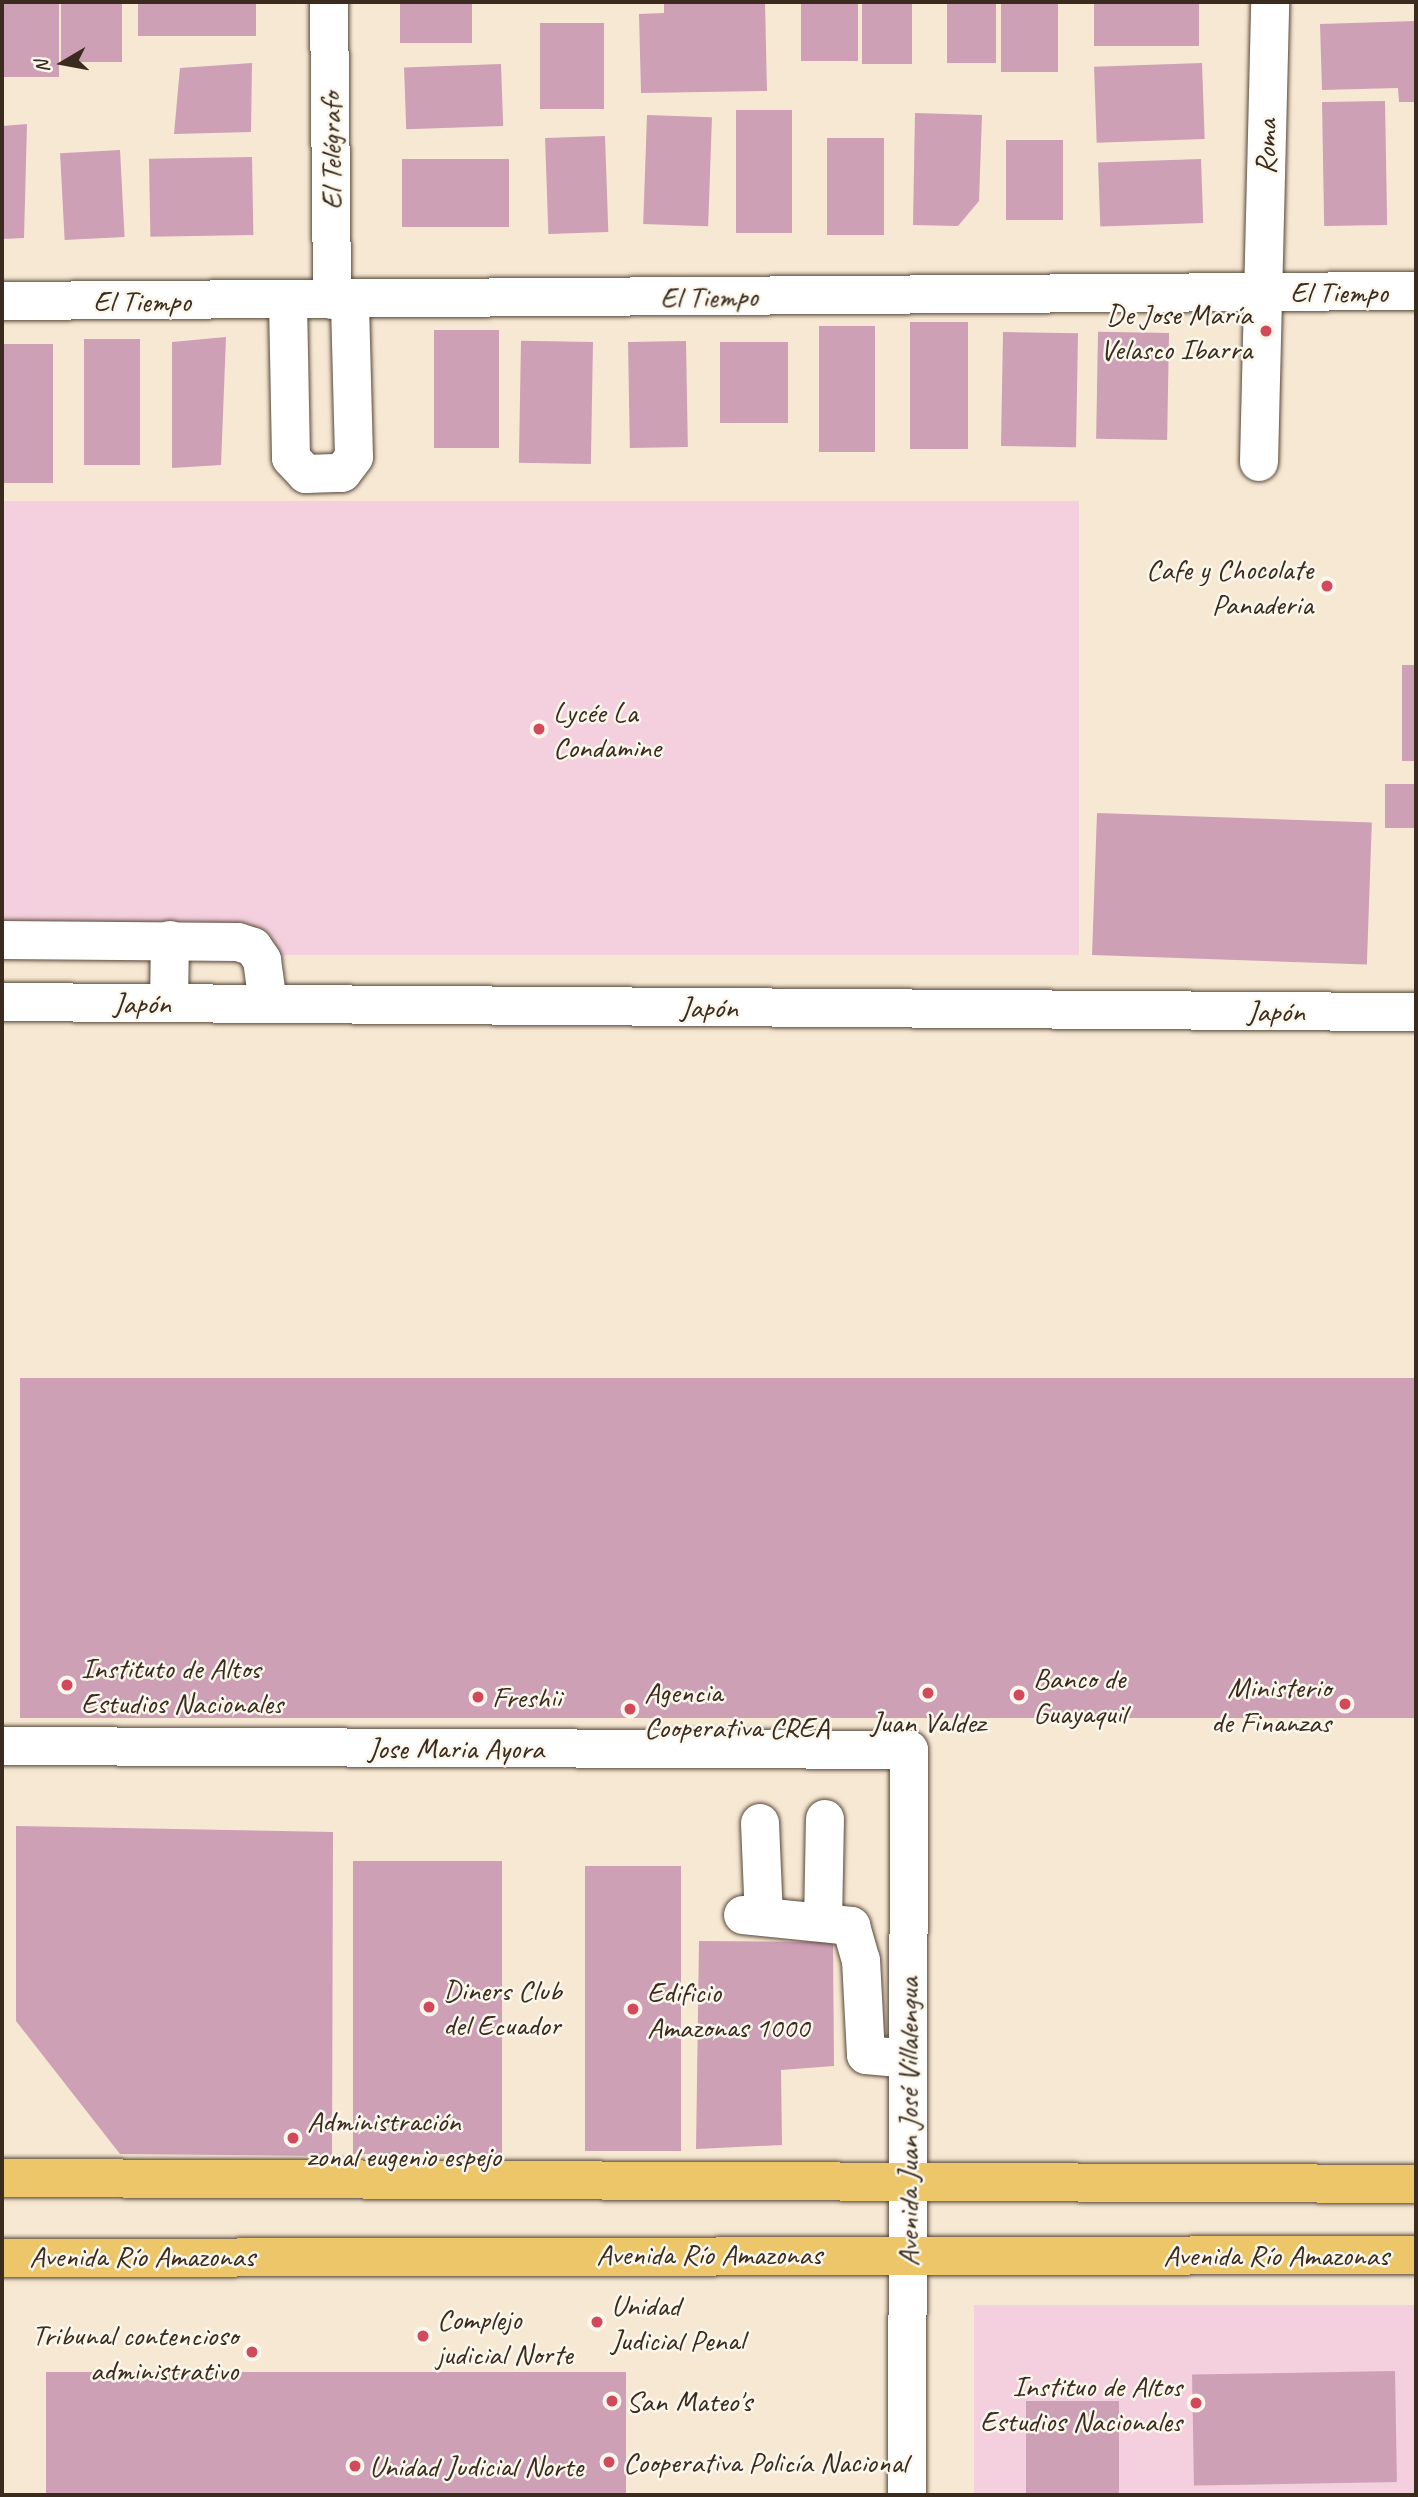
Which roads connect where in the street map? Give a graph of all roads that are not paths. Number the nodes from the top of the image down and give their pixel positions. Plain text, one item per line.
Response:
1 (329, 2) edge
2 (1269, 2) edge
3 (1416, 291) edge
4 (1263, 292) junction
5 (2, 301) edge
6 (288, 301) junction
7 (341, 301) junction
8 (1259, 461) dead end
9 (2, 940) edge
10 (170, 940) junction
11 (2, 1002) edge
12 (169, 1003) junction
13 (268, 1004) junction
14 (1416, 1012) edge
15 (2, 1746) edge
16 (909, 1750) joint
17 (825, 1819) dead end
18 (760, 1823) dead end
19 (824, 1922) junction
20 (908, 2059) junction
21 (2, 2178) edge
22 (908, 2183) junction
23 (1416, 2184) edge
24 (908, 2254) junction
25 (1416, 2255) edge
26 (2, 2258) edge
27 (907, 2495) edge

1 - 7 street, El Telégrafo
2 - 4 street, Roma
3 - 4 street, El Tiempo
4 - 7 street, El Tiempo
4 - 8 street, Roma
5 - 6 street, El Tiempo
6 - 7 street, El Tiempo
6 - 7 street, El Telégrafo
9 - 10 street
10 - 12 street
10 - 13 street
11 - 12 street, Japón
12 - 13 street, Japón
13 - 14 street, Japón
15 - 16 street, Jose Maria Ayora
16 - 20 street, Avenida Juan José Villalengua
17 - 19 street
18 - 19 street
19 - 20 street
20 - 22 street, Avenida Juan José Villalengua
21 - 22 main road
22 - 23 main road
22 - 24 street, Avenida Juan José Villalengua
24 - 25 main road, Avenida Río Amazonas
24 - 26 main road, Avenida Río Amazonas
24 - 27 street, Avenida Juan José Villalengua

